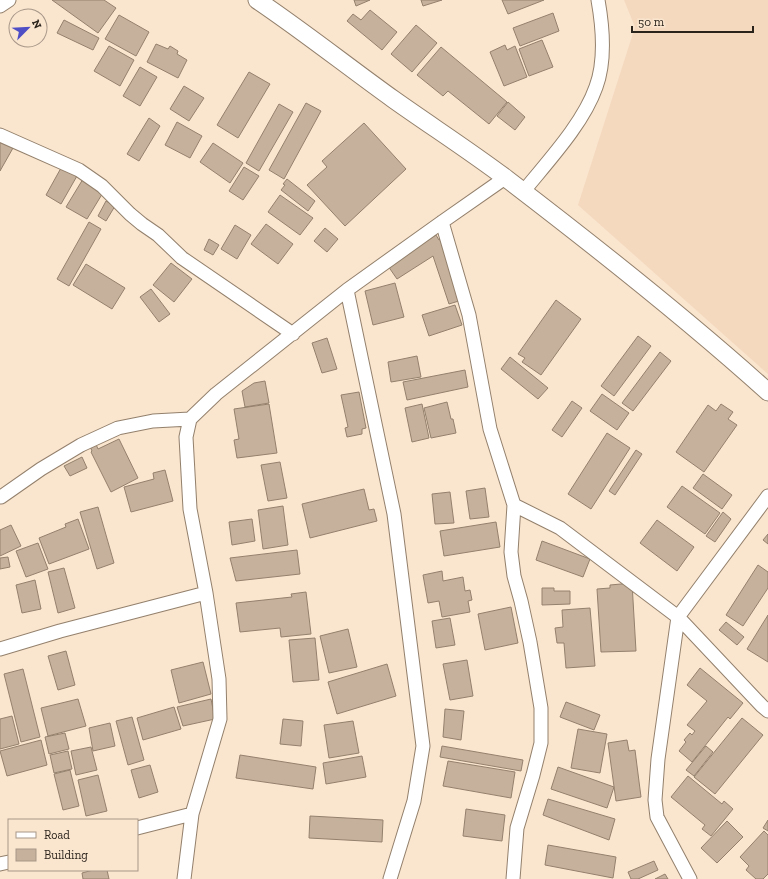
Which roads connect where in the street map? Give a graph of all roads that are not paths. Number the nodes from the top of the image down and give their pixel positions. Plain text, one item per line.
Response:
1 (9, 0) edge
2 (598, 0) edge
3 (265, 2) edge
4 (0, 6) edge
5 (0, 135) edge
6 (505, 178) junction
7 (523, 192) junction
8 (442, 222) junction
9 (347, 290) junction
10 (293, 334) junction
11 (768, 392) edge
12 (190, 419) junction
13 (768, 496) edge
14 (1, 497) edge
15 (514, 504) junction
16 (206, 593) junction
17 (678, 617) junction
18 (0, 649) edge
19 (768, 711) edge
20 (192, 814) junction
21 (138, 828) edge
22 (184, 879) edge
23 (390, 879) edge
24 (513, 879) edge
25 (690, 879) edge

1 - 4 street
2 - 7 street
3 - 6 street
5 - 10 street
6 - 7 street
6 - 8 street
7 - 11 street
8 - 9 street
8 - 15 street
9 - 10 street
9 - 23 street
10 - 12 street
12 - 14 street
12 - 16 street
13 - 17 street
15 - 17 street
15 - 24 street
16 - 18 street
16 - 20 street
17 - 19 street
17 - 25 street
20 - 21 street
20 - 22 street

